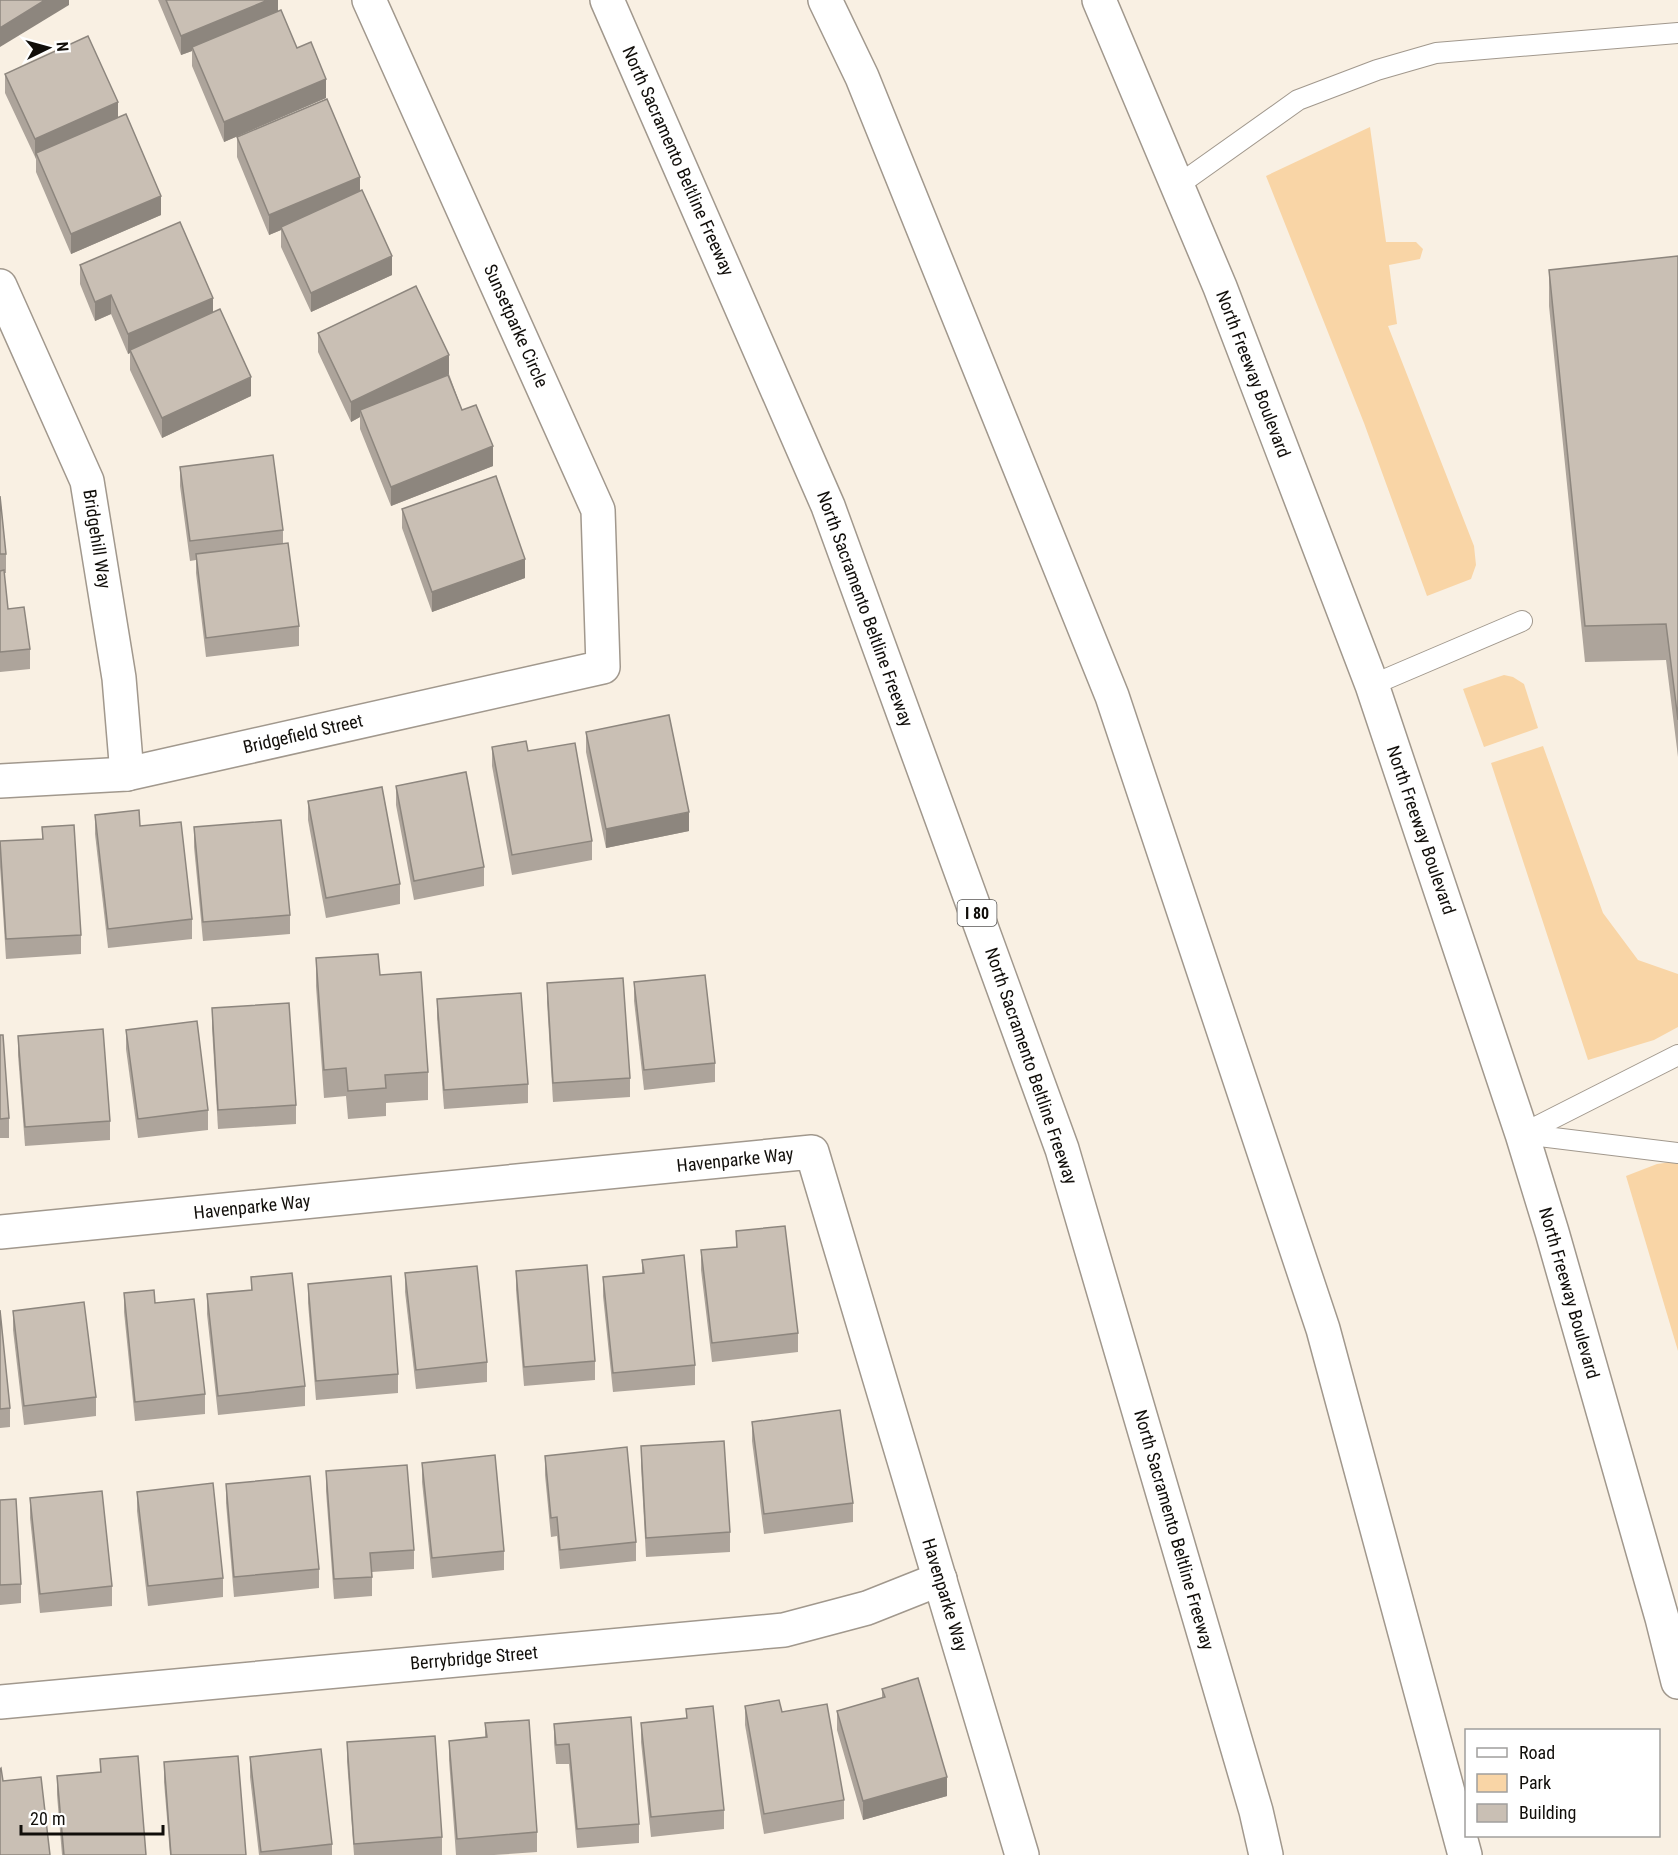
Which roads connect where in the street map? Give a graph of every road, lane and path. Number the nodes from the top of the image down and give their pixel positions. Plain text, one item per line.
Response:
1 (369, 0) edge
2 (607, 0) edge
3 (825, 0) edge
4 (1099, 0) edge
5 (1678, 33) edge
6 (1177, 186) junction
7 (0, 286) edge
8 (1522, 621) dead end
9 (603, 667) joint
10 (1372, 685) junction
11 (128, 774) junction
12 (0, 781) edge
13 (1678, 1055) edge
14 (1522, 1134) junction
15 (1678, 1153) edge
16 (0, 1232) edge
17 (940, 1579) junction
18 (1678, 1682) edge
19 (0, 1701) edge
20 (1022, 1855) edge
21 (1266, 1855) edge
22 (1465, 1855) edge

1 - 9 main road, Sunsetparke Circle
2 - 21 main road, North Sacramento Beltline Freeway / I 80
3 - 22 main road
4 - 6 main road, North Freeway Boulevard
5 - 6 lane
6 - 10 main road, North Freeway Boulevard
7 - 11 main road, Bridgehill Way
8 - 10 lane
9 - 11 main road, Bridgefield Street
10 - 14 main road, North Freeway Boulevard
11 - 12 main road, Bridgefield Street
13 - 14 lane
14 - 15 lane
14 - 18 main road, North Freeway Boulevard
16 - 17 main road, Havenparke Way
17 - 19 main road, Berrybridge Street
17 - 20 main road, Havenparke Way

